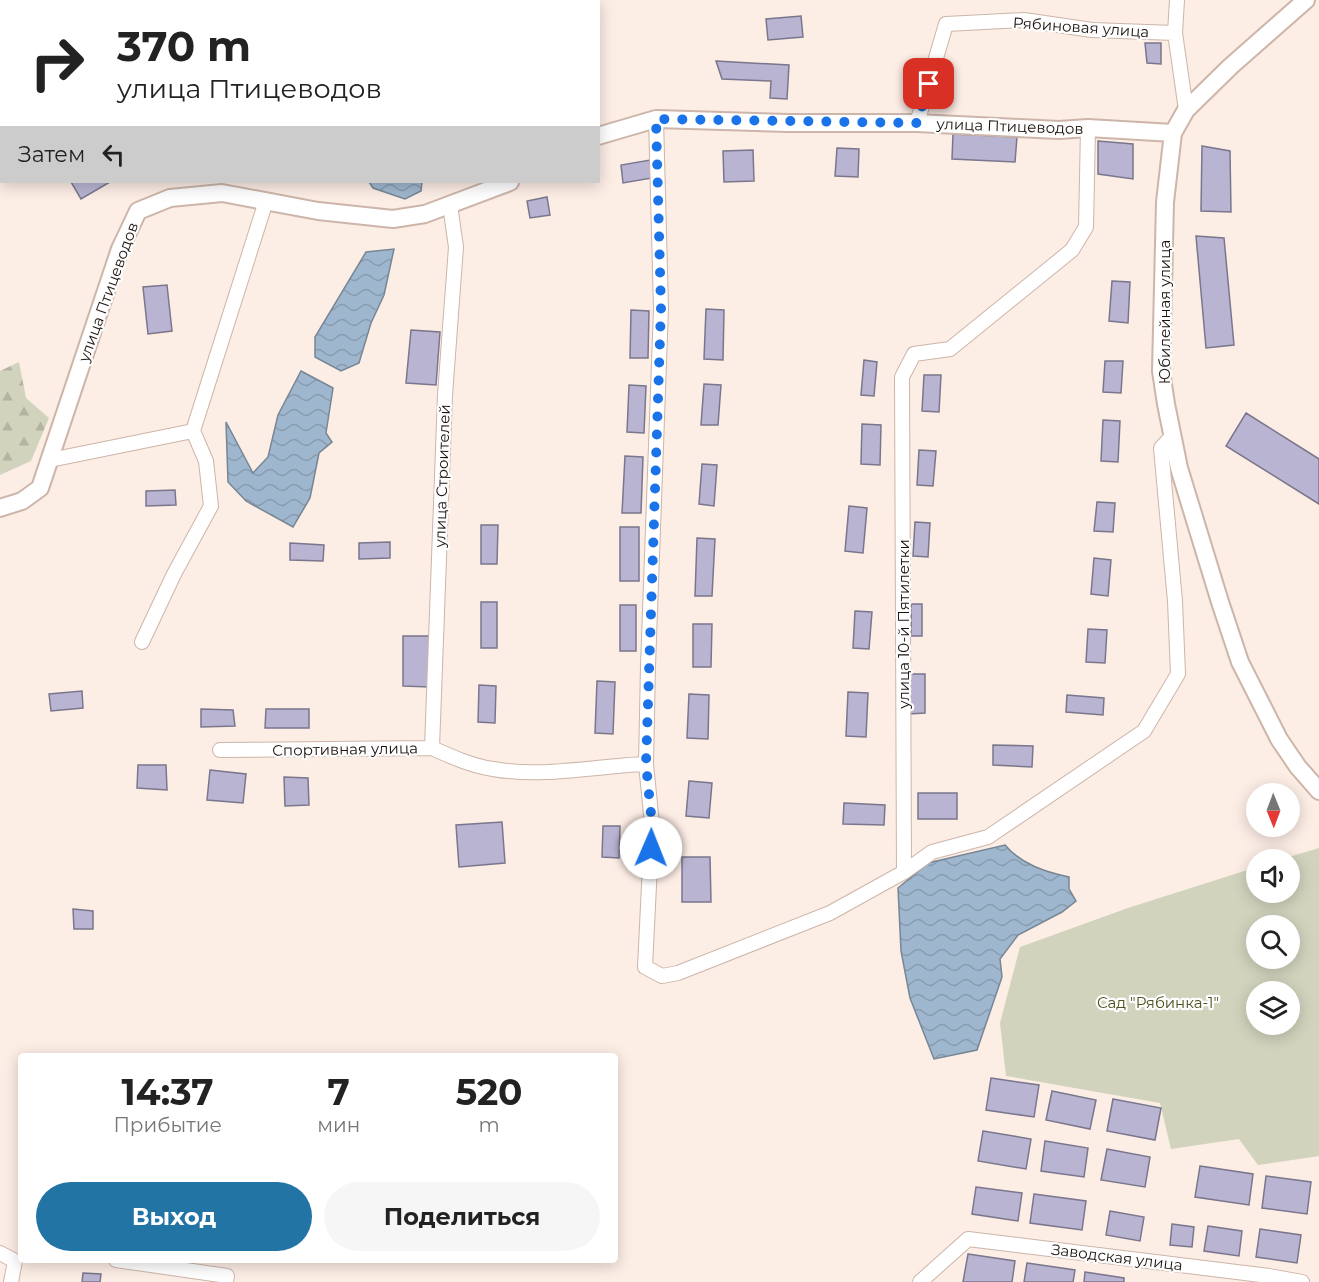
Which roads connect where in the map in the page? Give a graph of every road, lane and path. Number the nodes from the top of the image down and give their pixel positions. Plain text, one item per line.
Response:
1 (1177, 0) edge
2 (1306, 0) edge
3 (1175, 33) junction
4 (1186, 110) junction
5 (656, 119) junction
6 (917, 123) junction
7 (1088, 128) junction
8 (1173, 133) junction
9 (600, 135) edge
10 (507, 183) edge
11 (266, 201) junction
12 (450, 204) junction
13 (193, 431) junction
14 (1173, 435) junction
15 (50, 460) junction
16 (0, 508) edge
17 (142, 642) dead end
18 (432, 748) junction
19 (220, 750) dead end
20 (646, 764) junction
21 (1319, 790) edge
22 (904, 872) junction
23 (0, 1253) edge
24 (133, 1263) edge
25 (226, 1279) edge
26 (11, 1282) edge
27 (920, 1282) edge
28 (1302, 1282) edge

1 - 3 street
2 - 4 street, Юбилейная улица
3 - 4 street
3 - 6 street, Рябиновая улица
4 - 8 street, Юбилейная улица
5 - 6 street, улица Птицеводов
5 - 9 street, улица Птицеводов
5 - 20 street
6 - 7 street, улица Птицеводов
7 - 8 street, улица Птицеводов
7 - 22 street, улица 10-й Пятилетки
8 - 14 street, Юбилейная улица
10 - 12 street, улица Птицеводов
11 - 12 street, улица Птицеводов
11 - 13 street
11 - 15 street, улица Птицеводов
12 - 18 street, улица Строителей
13 - 15 street
13 - 17 street
14 - 21 street, Юбилейная улица
14 - 22 street
15 - 16 street, улица Птицеводов
18 - 19 street, Спортивная улица
18 - 20 street, Спортивная улица
20 - 22 street
23 - 26 street
24 - 25 street
27 - 28 street, Заводская улица

